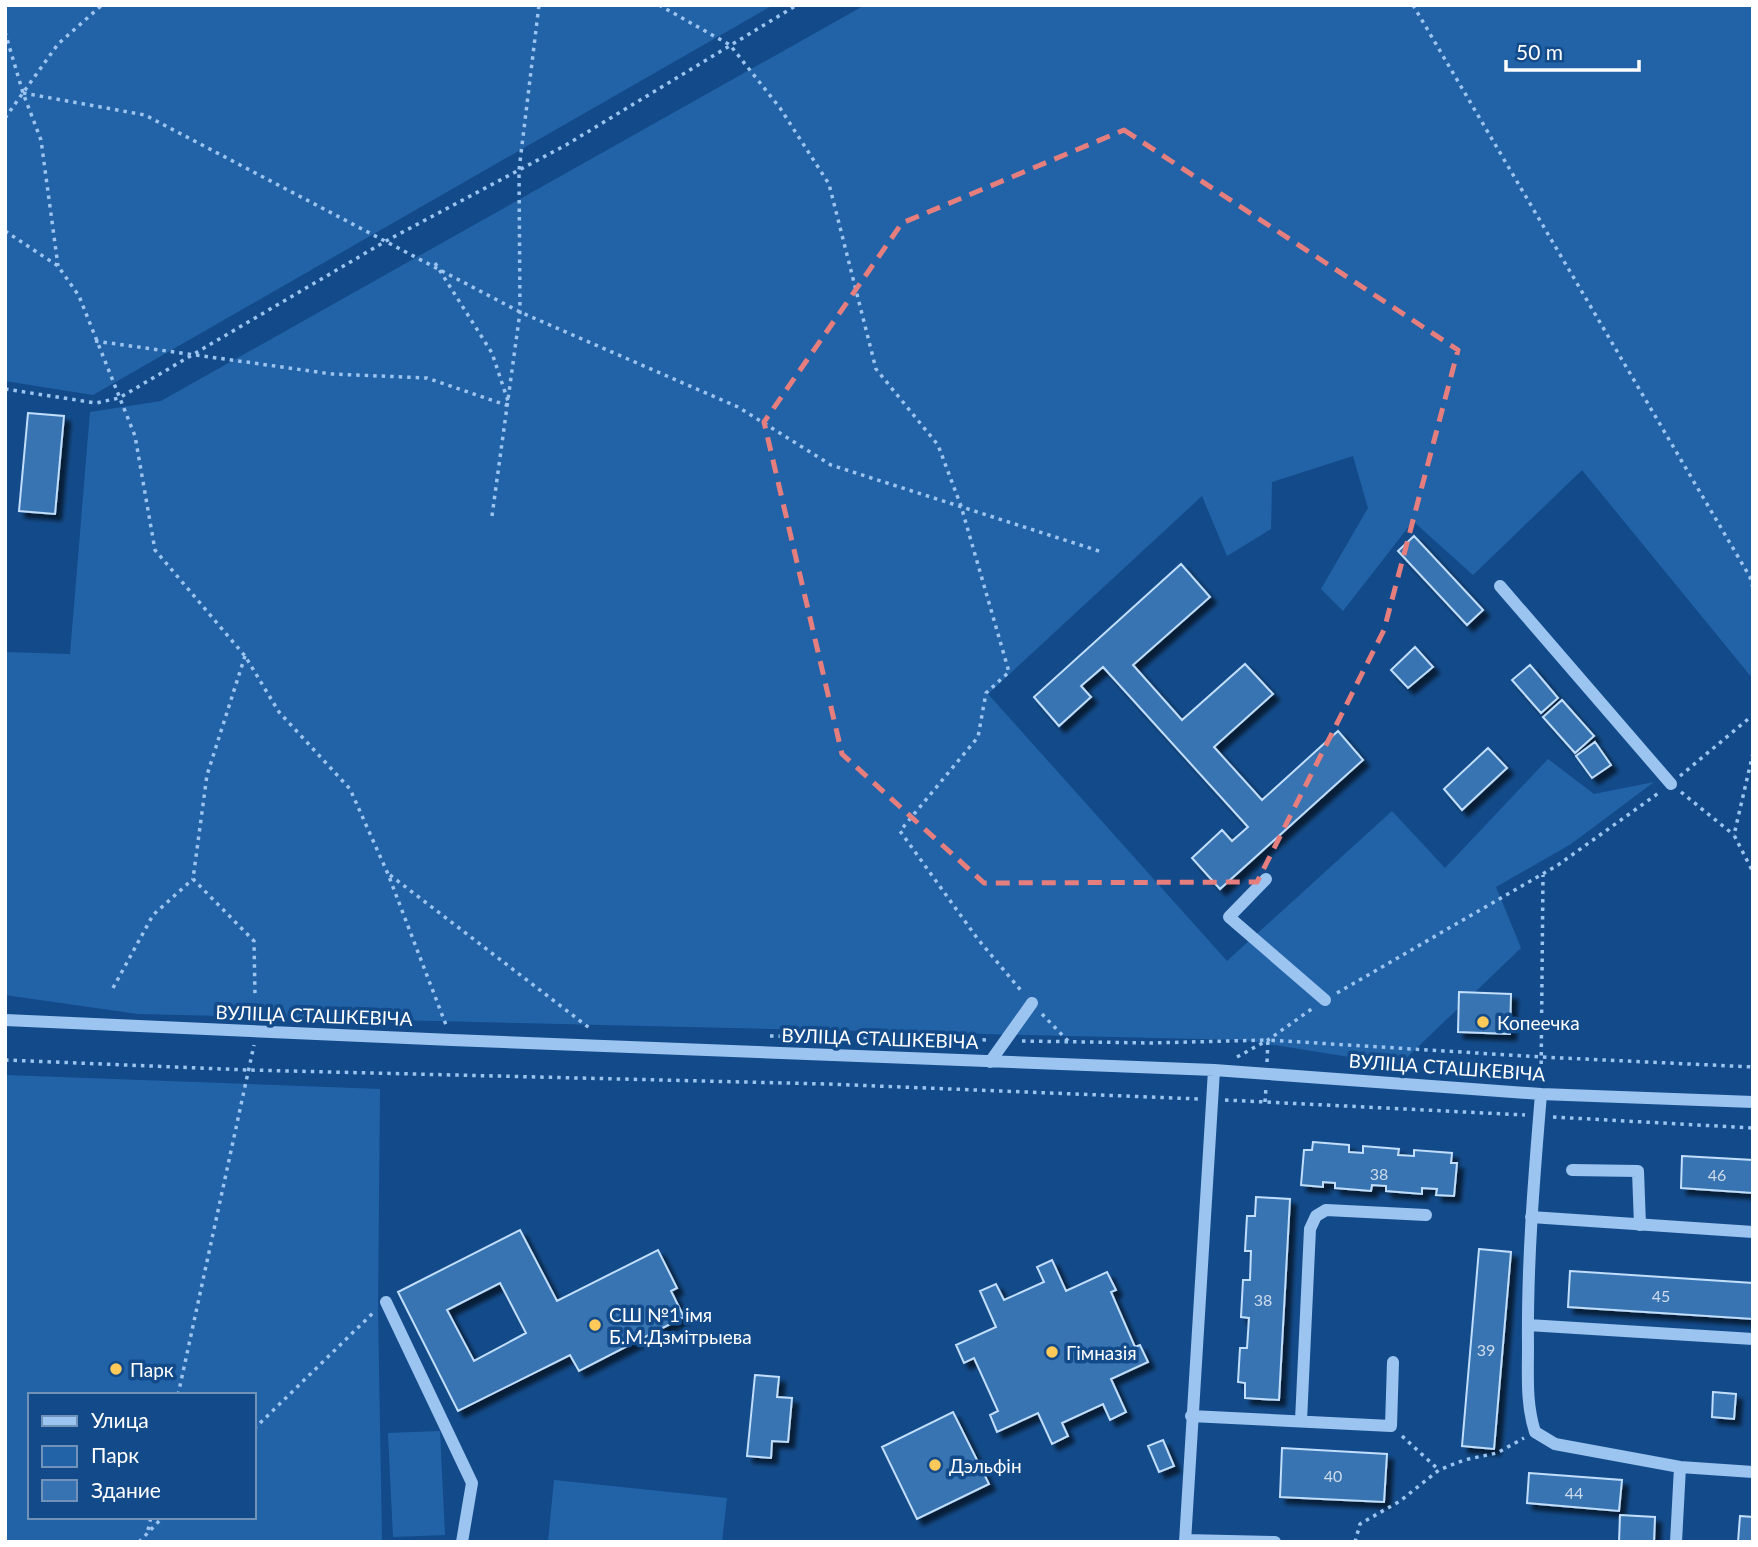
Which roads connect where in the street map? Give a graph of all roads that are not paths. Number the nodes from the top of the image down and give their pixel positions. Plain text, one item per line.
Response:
1 (1500, 586) dead end
2 (1671, 784) road end
3 (1266, 879) dead end
4 (1325, 1000) road end
5 (1032, 1003) road end
6 (5, 1020) edge
7 (990, 1062) junction
8 (1214, 1070) junction
9 (1541, 1094) junction
10 (1753, 1102) edge
11 (1572, 1170) dead end
12 (1426, 1215) dead end
13 (1531, 1217) junction
14 (1640, 1225) junction
15 (1753, 1232) edge
16 (386, 1302) road end
17 (1528, 1325) junction
18 (1753, 1339) edge
19 (1394, 1362) dead end
20 (1192, 1416) junction
21 (1301, 1421) junction
22 (1680, 1467) junction
23 (1753, 1472) edge
24 (1185, 1541) edge
25 (462, 1542) edge
26 (1275, 1542) edge
27 (1676, 1542) edge

1 - 2 street
3 - 4 street
5 - 7 street
6 - 7 street, ВУЛІЦА СТАШКЕВІЧА
7 - 8 street, ВУЛІЦА СТАШКЕВІЧА
8 - 9 street, ВУЛІЦА СТАШКЕВІЧА
8 - 20 street
9 - 10 street, ВУЛІЦА СТАШКЕВІЧА
9 - 13 street
11 - 14 street
12 - 21 street
13 - 14 street
13 - 17 street
14 - 15 street
16 - 25 street
17 - 18 street
17 - 22 street
19 - 21 street
20 - 21 street
20 - 24 street
22 - 23 street
22 - 27 street
24 - 26 street

